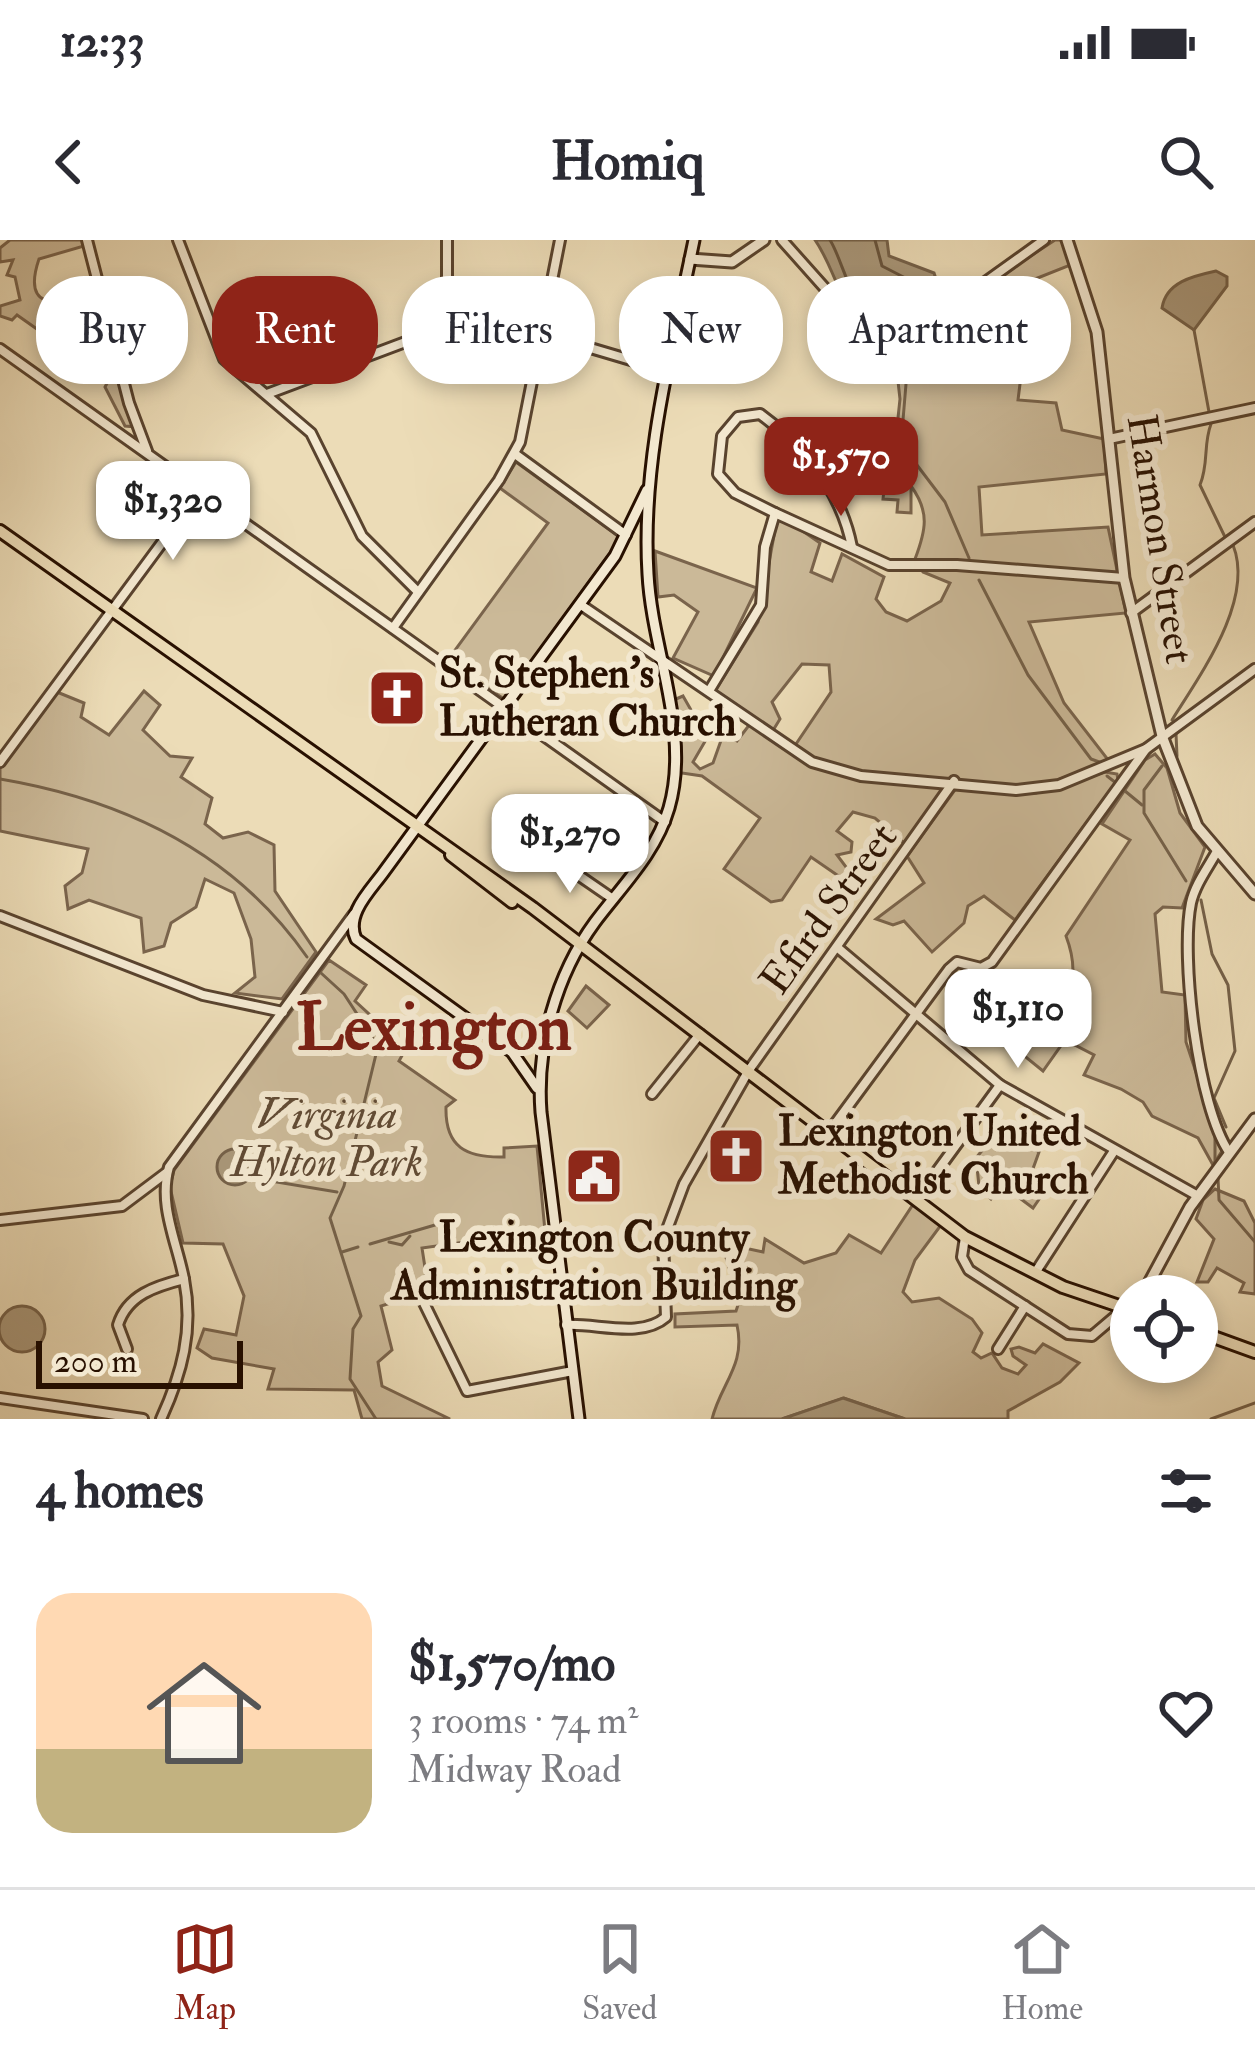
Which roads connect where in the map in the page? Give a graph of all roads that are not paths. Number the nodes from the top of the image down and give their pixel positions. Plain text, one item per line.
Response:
1 (87, 240) edge
2 (178, 240) edge
3 (447, 240) edge
4 (560, 240) edge
5 (694, 240) edge
6 (764, 240) edge
7 (782, 240) edge
8 (1044, 240) edge
9 (1067, 240) edge
10 (690, 259) junction
11 (447, 276) edge
12 (553, 276) edge
13 (687, 276) edge
14 (402, 343) edge
15 (0, 349) edge
16 (531, 384) edge
17 (666, 384) edge
18 (266, 395) junction
19 (1255, 408) edge
20 (1109, 439) junction
21 (148, 453) junction
22 (514, 454) junction
23 (649, 484) junction
24 (201, 490) junction
25 (775, 513) junction
26 (1255, 522) edge
27 (0, 531) edge
28 (627, 536) junction
29 (852, 549) junction
30 (1124, 578) junction
31 (418, 592) junction
32 (581, 604) junction
33 (111, 610) junction
34 (1131, 613) junction
35 (393, 628) junction
36 (661, 657) junction
37 (1255, 669) edge
38 (709, 691) junction
39 (506, 708) junction
40 (1162, 736) junction
41 (1146, 749) junction
42 (0, 762) edge
43 (954, 781) junction
44 (665, 822) junction
45 (416, 828) junction
46 (1216, 853) junction
47 (552, 857) dead end
48 (1250, 881) edge
49 (1255, 894) edge
50 (613, 899) junction
51 (354, 914) junction
52 (0, 916) edge
53 (356, 939) junction
54 (334, 942) junction
55 (579, 946) junction
56 (838, 948) junction
57 (283, 1012) junction
58 (917, 1014) junction
59 (700, 1034) junction
60 (512, 1052) junction
61 (542, 1058) junction
62 (749, 1070) junction
63 (1000, 1085) junction
64 (652, 1094) dead end
65 (540, 1096) junction
66 (1255, 1119) edge
67 (829, 1132) junction
68 (1114, 1151) junction
69 (1229, 1152) junction
70 (167, 1172) junction
71 (1198, 1196) junction
72 (916, 1200) junction
73 (0, 1220) edge
74 (965, 1237) junction
75 (1034, 1274) junction
76 (1154, 1275) edge
77 (184, 1279) junction
78 (422, 1299) dead end
79 (1110, 1302) edge
80 (1025, 1306) junction
81 (566, 1324) junction
82 (1110, 1324) edge
83 (1218, 1339) edge
84 (127, 1349) dead end
85 (998, 1349) dead end
86 (1255, 1352) edge
87 (573, 1371) junction
88 (0, 1398) edge
89 (143, 1419) edge
90 (161, 1419) edge
91 (579, 1419) edge

1 - 21 street
2 - 18 street
3 - 11 street
4 - 12 street
5 - 10 main road
6 - 10 main road
7 - 8 street
9 - 20 main road, Harmon Street
10 - 13 main road
14 - 18 street
15 - 21 street
16 - 22 street
17 - 23 main road
18 - 31 street
19 - 20 street
20 - 30 main road, Harmon Street
21 - 24 street
22 - 28 street
22 - 31 street
23 - 28 main road
23 - 36 main road
24 - 33 street
24 - 35 street
25 - 29 street
25 - 29 street
25 - 38 street
26 - 34 street
27 - 33 main road
28 - 32 main road
29 - 30 street
30 - 34 main road, Harmon Street
31 - 35 street
32 - 36 street
32 - 39 main road
33 - 42 street
33 - 45 main road
34 - 40 main road, Harmon Street
35 - 39 street
36 - 38 street
36 - 44 main road
37 - 40 street
38 - 43 street
39 - 44 street
39 - 45 main road
40 - 41 street
40 - 46 main road, Harmon Street
41 - 43 street
41 - 58 street
43 - 56 street, Efird Street
44 - 50 main road
45 - 51 main road
45 - 55 main road
46 - 48 main road, Harmon Street
46 - 69 street
47 - 50 street
48 - 49 main road, Harmon Street
50 - 55 main road
51 - 53 main road
51 - 54 street
52 - 57 street
53 - 54 street
53 - 60 main road
54 - 57 street
55 - 59 main road
55 - 61 main road
56 - 58 street
56 - 62 street, Efird Street
57 - 70 street
58 - 63 street
58 - 67 street
59 - 62 main road
59 - 64 street
60 - 61 main road
60 - 65 main road
61 - 65 main road
62 - 67 main road
62 - 81 street, Efird Street
63 - 68 street
63 - 72 street
65 - 81 main road
66 - 69 main road
67 - 72 main road
68 - 71 street
68 - 75 street
69 - 71 main road
70 - 73 street
70 - 77 street
71 - 76 main road
72 - 74 main road
74 - 75 main road
74 - 80 street
75 - 79 main road
77 - 84 street
77 - 90 street
78 - 87 street
80 - 82 street
80 - 85 street
81 - 87 main road
83 - 86 main road
87 - 91 main road
88 - 89 street

